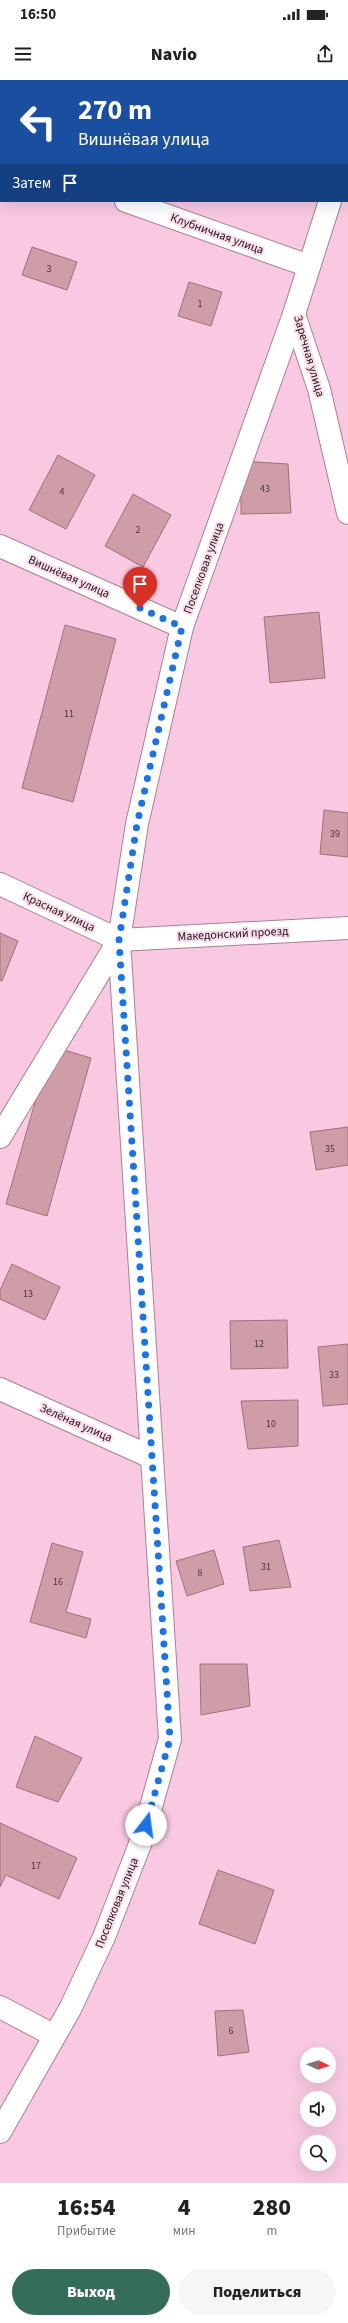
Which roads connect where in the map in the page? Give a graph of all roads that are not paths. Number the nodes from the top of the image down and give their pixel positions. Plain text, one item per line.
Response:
1 (129, 202) edge
2 (330, 202) edge
3 (309, 266) junction
4 (294, 314) junction
5 (348, 513) edge
6 (0, 546) edge
7 (182, 627) junction
8 (0, 884) edge
9 (348, 928) edge
10 (119, 940) junction
11 (0, 1137) edge
12 (0, 1389) edge
13 (152, 1457) junction
14 (0, 2007) edge
15 (54, 2035) junction
16 (0, 2132) edge

1 - 3 street, Клубничная улица
2 - 3 street, Заречная улица
3 - 4 street, Заречная улица
4 - 5 street, Заречная улица
4 - 7 street, Поселковая улица
6 - 7 street, Вишнёвая улица
7 - 10 street, Поселковая улица
8 - 10 street, Красная улица
9 - 10 street, Македонский проезд
10 - 11 street
10 - 13 street, Поселковая улица
12 - 13 street, Зелёная улица
13 - 15 street, Поселковая улица
14 - 15 street
15 - 16 street, Поселковая улица

